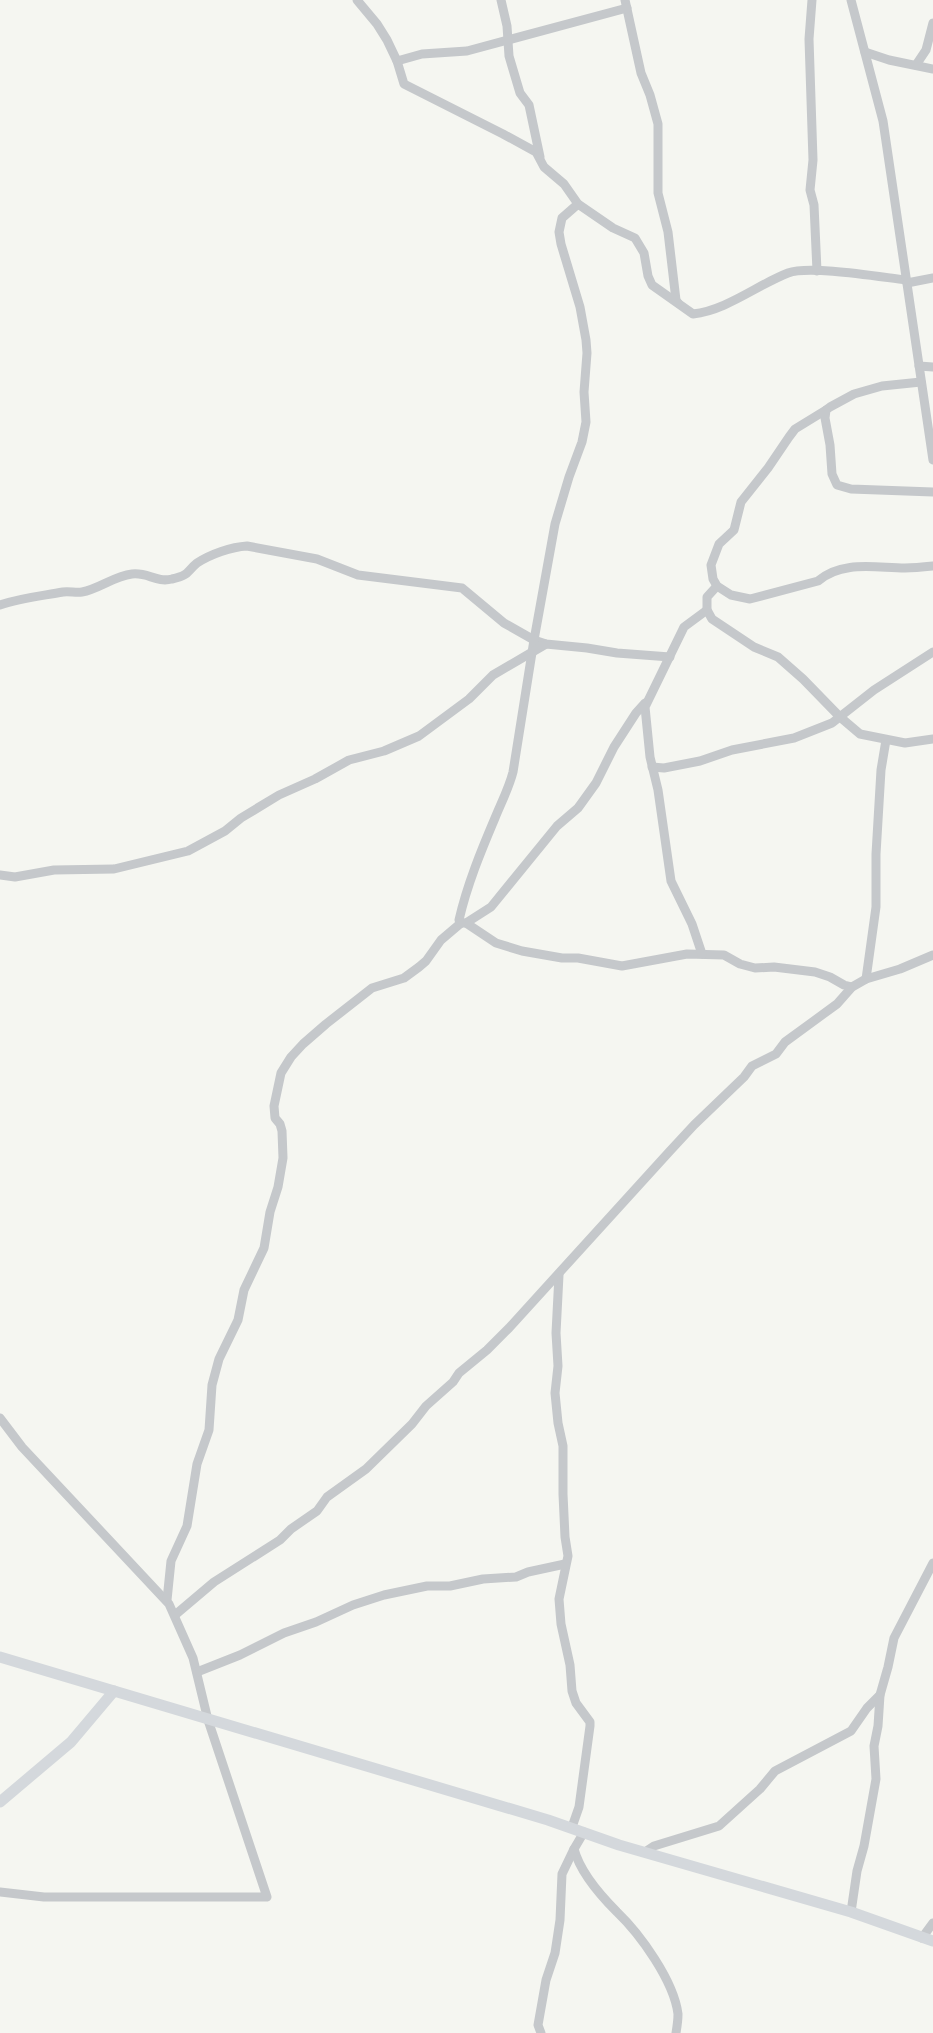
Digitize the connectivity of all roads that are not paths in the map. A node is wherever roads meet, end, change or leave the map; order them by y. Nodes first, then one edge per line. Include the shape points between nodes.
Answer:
1 (357, 0) edge
2 (500, 0) edge
3 (812, 0) edge
4 (851, 0) edge
5 (626, 4) edge
6 (933, 23) edge
7 (508, 39) junction
8 (864, 52) junction
9 (397, 61) junction
10 (916, 65) junction
11 (933, 69) edge
12 (540, 159) junction
13 (578, 204) junction
14 (817, 271) junction
15 (933, 278) edge
16 (906, 281) junction
17 (678, 303) junction
18 (918, 366) junction
19 (933, 367) edge
20 (921, 382) junction
21 (826, 410) junction
22 (933, 460) edge
23 (933, 492) edge
24 (933, 566) edge
25 (717, 586) junction
26 (0, 605) edge
27 (707, 610) junction
28 (534, 640) junction
29 (546, 644) junction
30 (532, 650) junction
31 (933, 652) edge
32 (670, 657) junction
33 (645, 703) junction
34 (840, 717) junction
35 (933, 739) edge
36 (886, 740) junction
37 (652, 767) junction
38 (664, 768) junction
39 (656, 776) junction
40 (0, 875) edge
41 (464, 923) junction
42 (702, 954) junction
43 (933, 955) edge
44 (866, 979) junction
45 (852, 987) junction
46 (559, 1275) junction
47 (0, 1418) edge
48 (933, 1563) edge
49 (565, 1564) junction
50 (167, 1600) junction
51 (175, 1615) junction
52 (0, 1658) edge
53 (197, 1672) junction
54 (114, 1691) junction
55 (880, 1695) junction
56 (208, 1720) junction
57 (0, 1802) edge
58 (572, 1827) junction
59 (584, 1832) junction
60 (574, 1849) junction
61 (645, 1852) junction
62 (0, 1892) edge
63 (851, 1912) junction
64 (933, 1924) edge
65 (928, 1939) edge
66 (541, 2033) edge
67 (676, 2033) edge

1 - 9 street via 377,24
2 - 7 street
3 - 14 street via 808,39 813,160 810,190 814,205
4 - 8 street
5 - 7 street
5 - 17 street via 641,73 658,124 658,193 668,232
6 - 10 street via 926,50
7 - 9 street via 467,51 422,54
7 - 12 street via 509,56 520,93 529,105
8 - 10 street
8 - 16 street via 883,122
9 - 12 street via 402,80 408,86 536,152
10 - 11 street
12 - 13 street
13 - 17 street via 612,228 635,238 644,253 652,285
13 - 28 street via 562,218 559,232 586,340 586,422 556,524
14 - 16 street
14 - 17 street via 789,273 701,313 693,314
15 - 16 street
16 - 18 street
18 - 19 street
18 - 20 street
20 - 21 street via 882,386 854,394
20 - 22 street
21 - 23 street via 832,474 837,485 863,490
21 - 25 street via 795,429 741,502 734,530 719,544 711,565
24 - 25 street via 858,566 836,570 818,581 750,599 731,595
25 - 27 street via 706,597
26 - 28 street via 19,598 81,592 130,574 142,574 162,581 171,579 187,574 198,563 216,554 247,546 317,559 358,575 462,588 504,623
27 - 32 street via 684,627
27 - 34 street via 721,626 778,658
28 - 29 street
28 - 30 street
29 - 30 street
29 - 32 street
30 - 40 street via 493,675 469,699 418,736 384,752 349,760 279,795 241,818 225,832 188,851 114,869 54,870 15,877
30 - 41 street via 509,785 462,904 458,920
31 - 34 street via 874,690
32 - 33 street
33 - 37 street
33 - 41 street via 614,746 596,783 578,808 557,826 491,907
34 - 36 street via 860,734
34 - 38 street via 832,724 794,738
35 - 36 street via 905,743
36 - 44 street via 881,770 876,907
37 - 38 street
37 - 39 street
38 - 39 street
39 - 42 street via 671,881 692,924
41 - 42 street via 508,947 613,965
41 - 50 street via 441,940 420,967 404,978 372,988 326,1024 291,1057 281,1073 274,1106 275,1118 282,1131 283,1158 278,1187 264,1248 244,1290 238,1320 219,1359 212,1385 209,1430 196,1464 187,1526 171,1561
42 - 45 street via 724,955 756,968 815,972
43 - 44 street
44 - 45 street
45 - 46 street via 837,1004 785,1042 776,1054 752,1066 744,1078 669,1152
46 - 49 street via 555,1393 564,1452 568,1556
46 - 51 street via 366,1469 327,1497 317,1511 280,1540 214,1582
47 - 50 street via 22,1447
48 - 55 street via 894,1638
49 - 53 street via 516,1577 427,1586 384,1595 284,1632 240,1655
49 - 58 street via 559,1599 572,1691 590,1726 579,1807
50 - 51 street
51 - 53 street
52 - 54 street
53 - 56 street
54 - 56 street
54 - 57 street via 71,1742
55 - 61 street via 851,1731 775,1770 760,1789 719,1826 654,1846
55 - 63 street via 874,1746 876,1779
56 - 58 street
56 - 62 street via 267,1897 44,1897
58 - 59 street
59 - 60 street
59 - 61 street
60 - 66 street via 562,1874 560,1920 538,2025
60 - 67 street via 597,1890 638,1935 663,1975 678,2015
61 - 63 street
63 - 65 street
64 - 65 street

